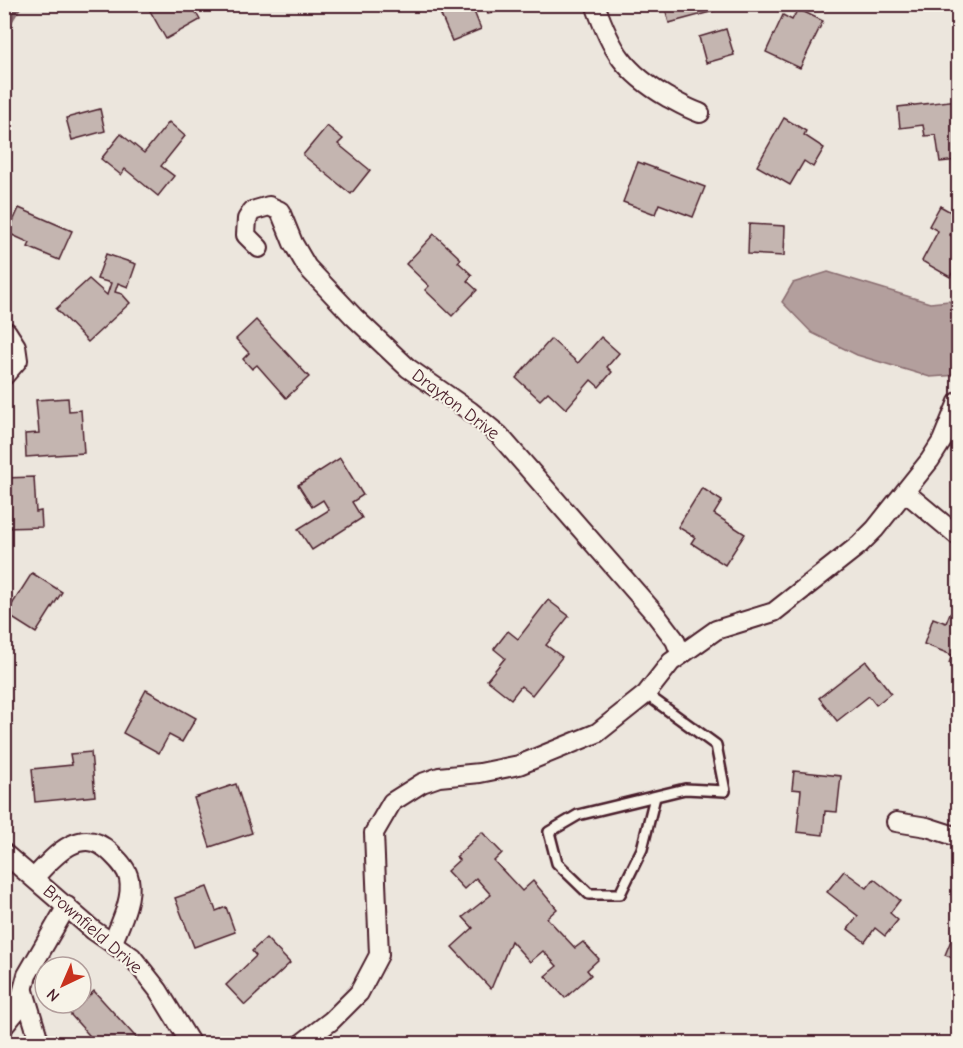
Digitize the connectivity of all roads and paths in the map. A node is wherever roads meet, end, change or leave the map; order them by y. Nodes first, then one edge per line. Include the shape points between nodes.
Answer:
1 (595, 4) edge
2 (700, 113) dead end
3 (260, 248) dead end
4 (4, 332) edge
5 (4, 376) edge
6 (958, 402) edge
7 (905, 492) junction
8 (958, 536) edge
9 (681, 655) junction
10 (646, 694) junction
11 (655, 796) junction
12 (896, 822) dead end
13 (958, 837) edge
14 (4, 853) edge
15 (34, 878) junction
16 (67, 906) junction
17 (113, 942) junction
18 (24, 992) junction
19 (4, 1026) edge
20 (40, 1044) edge
21 (191, 1044) edge
22 (301, 1044) edge

1 - 2 street via 605,33 623,64 649,86
3 - 9 street, Drayton Drive via 246,235 247,219 252,211 268,206 280,211 307,267 354,317 408,368 499,435 656,615
4 - 5 street via 16,346 18,360
6 - 7 street via 942,441
7 - 8 street
7 - 9 street via 859,545 774,612 717,630
9 - 10 street
10 - 11 lane via 716,745 725,791 685,789
10 - 22 street via 597,733 519,765 439,777 392,802 374,833 379,956 359,993
11 - 11 lane via 578,815 549,832 557,863 590,894 620,894 642,849
12 - 13 street
14 - 15 street, Brownfield Drive
15 - 16 street, Brownfield Drive
15 - 17 street via 69,845 87,840 104,846 122,863 129,879 123,918
16 - 17 street, Brownfield Drive
16 - 18 street via 27,975
17 - 21 street, Brownfield Drive via 142,968
18 - 19 street via 18,1009
18 - 20 street

